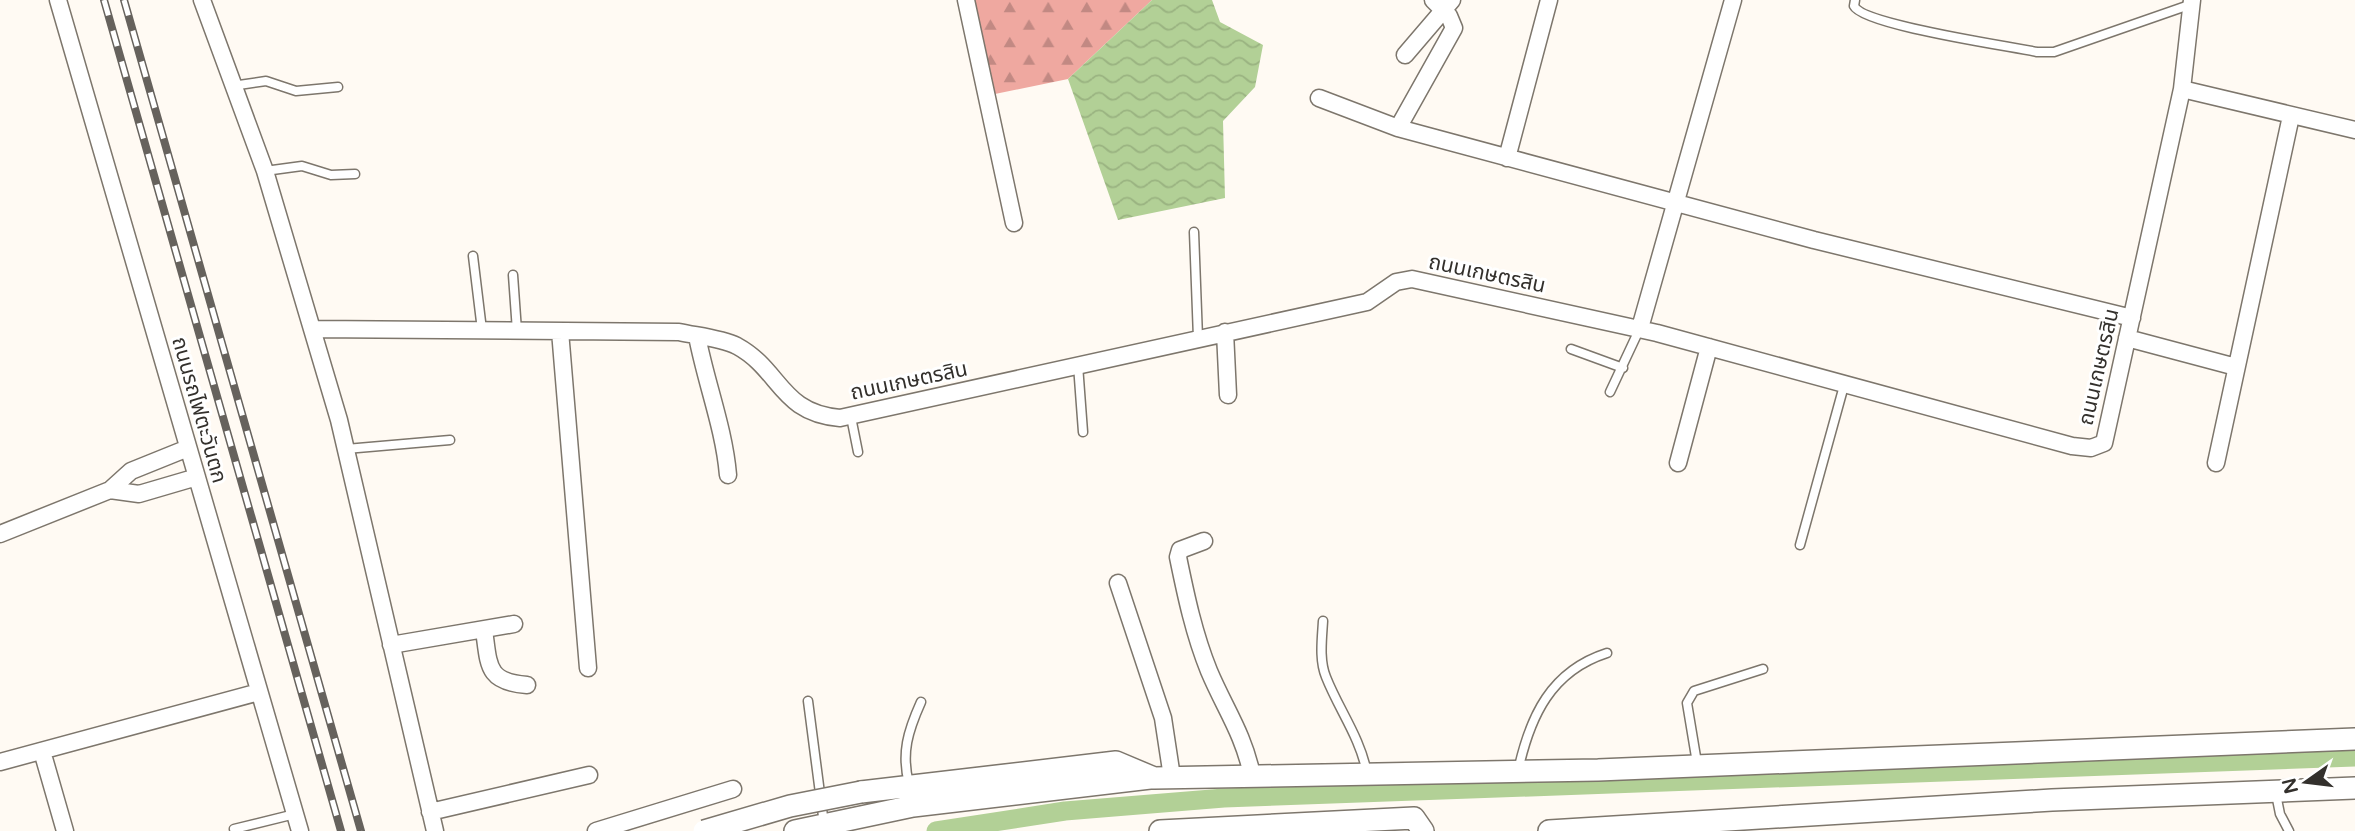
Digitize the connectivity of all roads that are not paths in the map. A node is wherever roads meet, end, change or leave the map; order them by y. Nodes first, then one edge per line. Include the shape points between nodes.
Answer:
1 (58, 0) edge
2 (204, 0) edge
3 (966, 0) edge
4 (1549, 0) edge
5 (1733, 0) edge
6 (1855, 0) edge
7 (2192, 2) edge
8 (1443, 4) edge
9 (1405, 55) dead end
10 (233, 86) junction
11 (338, 87) dead end
12 (2182, 89) junction
13 (1320, 98) dead end
14 (2291, 116) junction
15 (1398, 128) junction
16 (2355, 130) edge
17 (1507, 158) junction
18 (265, 171) junction
19 (355, 174) dead end
20 (1674, 203) junction
21 (1014, 223) dead end
22 (1194, 232) dead end
23 (473, 256) dead end
24 (513, 275) dead end
25 (2132, 318) junction
26 (1640, 328) junction
27 (313, 329) junction
28 (482, 330) junction
29 (517, 331) junction
30 (560, 331) junction
31 (1225, 332) junction
32 (696, 336) junction
33 (1198, 338) junction
34 (2127, 338) junction
35 (1709, 346) junction
36 (1571, 349) dead end
37 (1078, 365) junction
38 (2236, 367) junction
39 (1623, 368) junction
40 (1844, 382) junction
41 (1610, 392) dead end
42 (1228, 395) dead end
43 (851, 416) junction
44 (1083, 432) dead end
45 (450, 440) dead end
46 (188, 448) junction
47 (346, 449) junction
48 (858, 452) dead end
49 (1678, 463) dead end
50 (2216, 463) dead end
51 (728, 475) dead end
52 (197, 477) junction
53 (110, 490) junction
54 (0, 534) edge
55 (1204, 541) dead end
56 (1800, 545) dead end
57 (1118, 583) dead end
58 (1323, 621) dead end
59 (514, 624) dead end
60 (484, 630) junction
61 (391, 645) junction
62 (1607, 653) dead end
63 (588, 668) dead end
64 (1763, 669) dead end
65 (527, 685) dead end
66 (259, 692) junction
67 (808, 701) dead end
68 (921, 702) dead end
69 (2355, 739) edge
70 (41, 751) junction
71 (0, 762) edge
72 (1698, 766) junction
73 (1518, 771) junction
74 (1367, 773) junction
75 (589, 775) dead end
76 (1252, 775) junction
77 (1163, 777) junction
78 (909, 784) junction
79 (2355, 788) edge
80 (733, 789) dead end
81 (2275, 791) junction
82 (820, 800) junction
83 (430, 812) junction
84 (295, 814) junction
85 (824, 824) junction
86 (1793, 824) edge
87 (234, 829) dead end
88 (65, 831) edge
89 (300, 831) edge
90 (435, 831) edge
91 (596, 831) edge
92 (704, 831) edge
93 (795, 831) edge
94 (1160, 831) edge
95 (1423, 831) edge
96 (1549, 831) edge
97 (2289, 831) edge

1 - 46 street, ถนนรถไฟตะวันตก
2 - 10 street
3 - 21 street
4 - 17 street
5 - 20 street
6 - 7 lane via 1860,14 1902,26 2054,52
7 - 12 street, ถนนเกษตรสิน
8 - 9 street
8 - 15 street via 1454,26 1450,38
10 - 11 lane via 266,81 296,91
10 - 18 street
12 - 14 street
12 - 25 street, ถนนเกษตรสิน
13 - 15 street
14 - 16 street
14 - 38 street
15 - 17 street
17 - 20 street
18 - 19 lane via 302,166 331,175
18 - 27 street
20 - 25 street
20 - 26 street
22 - 33 lane
23 - 28 lane
24 - 29 lane
25 - 34 street, ถนนเกษตรสิน
26 - 31 street, ถนนเกษตรสิน via 1412,279 1396,282 1367,302
26 - 35 street, ถนนเกษตรสิน
26 - 39 lane
27 - 28 street, ถนนเกษตรสิน
27 - 47 street
28 - 29 street, ถนนเกษตรสิน
29 - 30 street, ถนนเกษตรสิน
30 - 32 street, ถนนเกษตรสิน
30 - 63 street
31 - 33 street, ถนนเกษตรสิน
31 - 42 street
32 - 43 street, ถนนเกษตรสิน via 735,345 758,361 792,401 827,417
32 - 51 street via 722,432
33 - 37 street, ถนนเกษตรสิน
34 - 38 street
34 - 40 street, ถนนเกษตรสิน via 2104,443 2091,448
35 - 40 street, ถนนเกษตรสิน
35 - 49 street
36 - 39 lane
37 - 43 street, ถนนเกษตรสิน
37 - 44 lane
38 - 50 street
39 - 41 lane
40 - 56 lane
43 - 48 lane
45 - 47 lane
46 - 52 street, ถนนรถไฟตะวันตก
46 - 53 street via 131,471
47 - 61 street
52 - 53 street via 139,494
52 - 66 street, ถนนรถไฟตะวันตก
53 - 54 street
55 - 76 street via 1187,545 1178,557 1209,672 1245,742
57 - 77 street via 1163,718
58 - 74 lane via 1325,676 1358,739
59 - 60 street
60 - 61 street
60 - 65 street via 488,662 497,678
61 - 83 street
62 - 73 lane via 1583,661 1553,687 1533,725
64 - 72 lane via 1695,691 1688,703
66 - 70 street
66 - 84 street, ถนนรถไฟตะวันตก
67 - 82 lane
68 - 78 lane via 904,748
69 - 72 street
70 - 71 street
70 - 88 street
72 - 73 street
73 - 74 street
74 - 76 street
75 - 83 street
76 - 77 street
77 - 78 street via 1116,762
77 - 85 street via 913,806
78 - 82 street, bridge
79 - 81 street
80 - 91 street
81 - 86 street via 2052,800
81 - 97 lane
82 - 85 lane
82 - 92 street, bridge
83 - 90 street
84 - 87 lane
84 - 89 street, ถนนรถไฟตะวันตก
85 - 93 street
86 - 96 street
94 - 95 street via 1414,818

